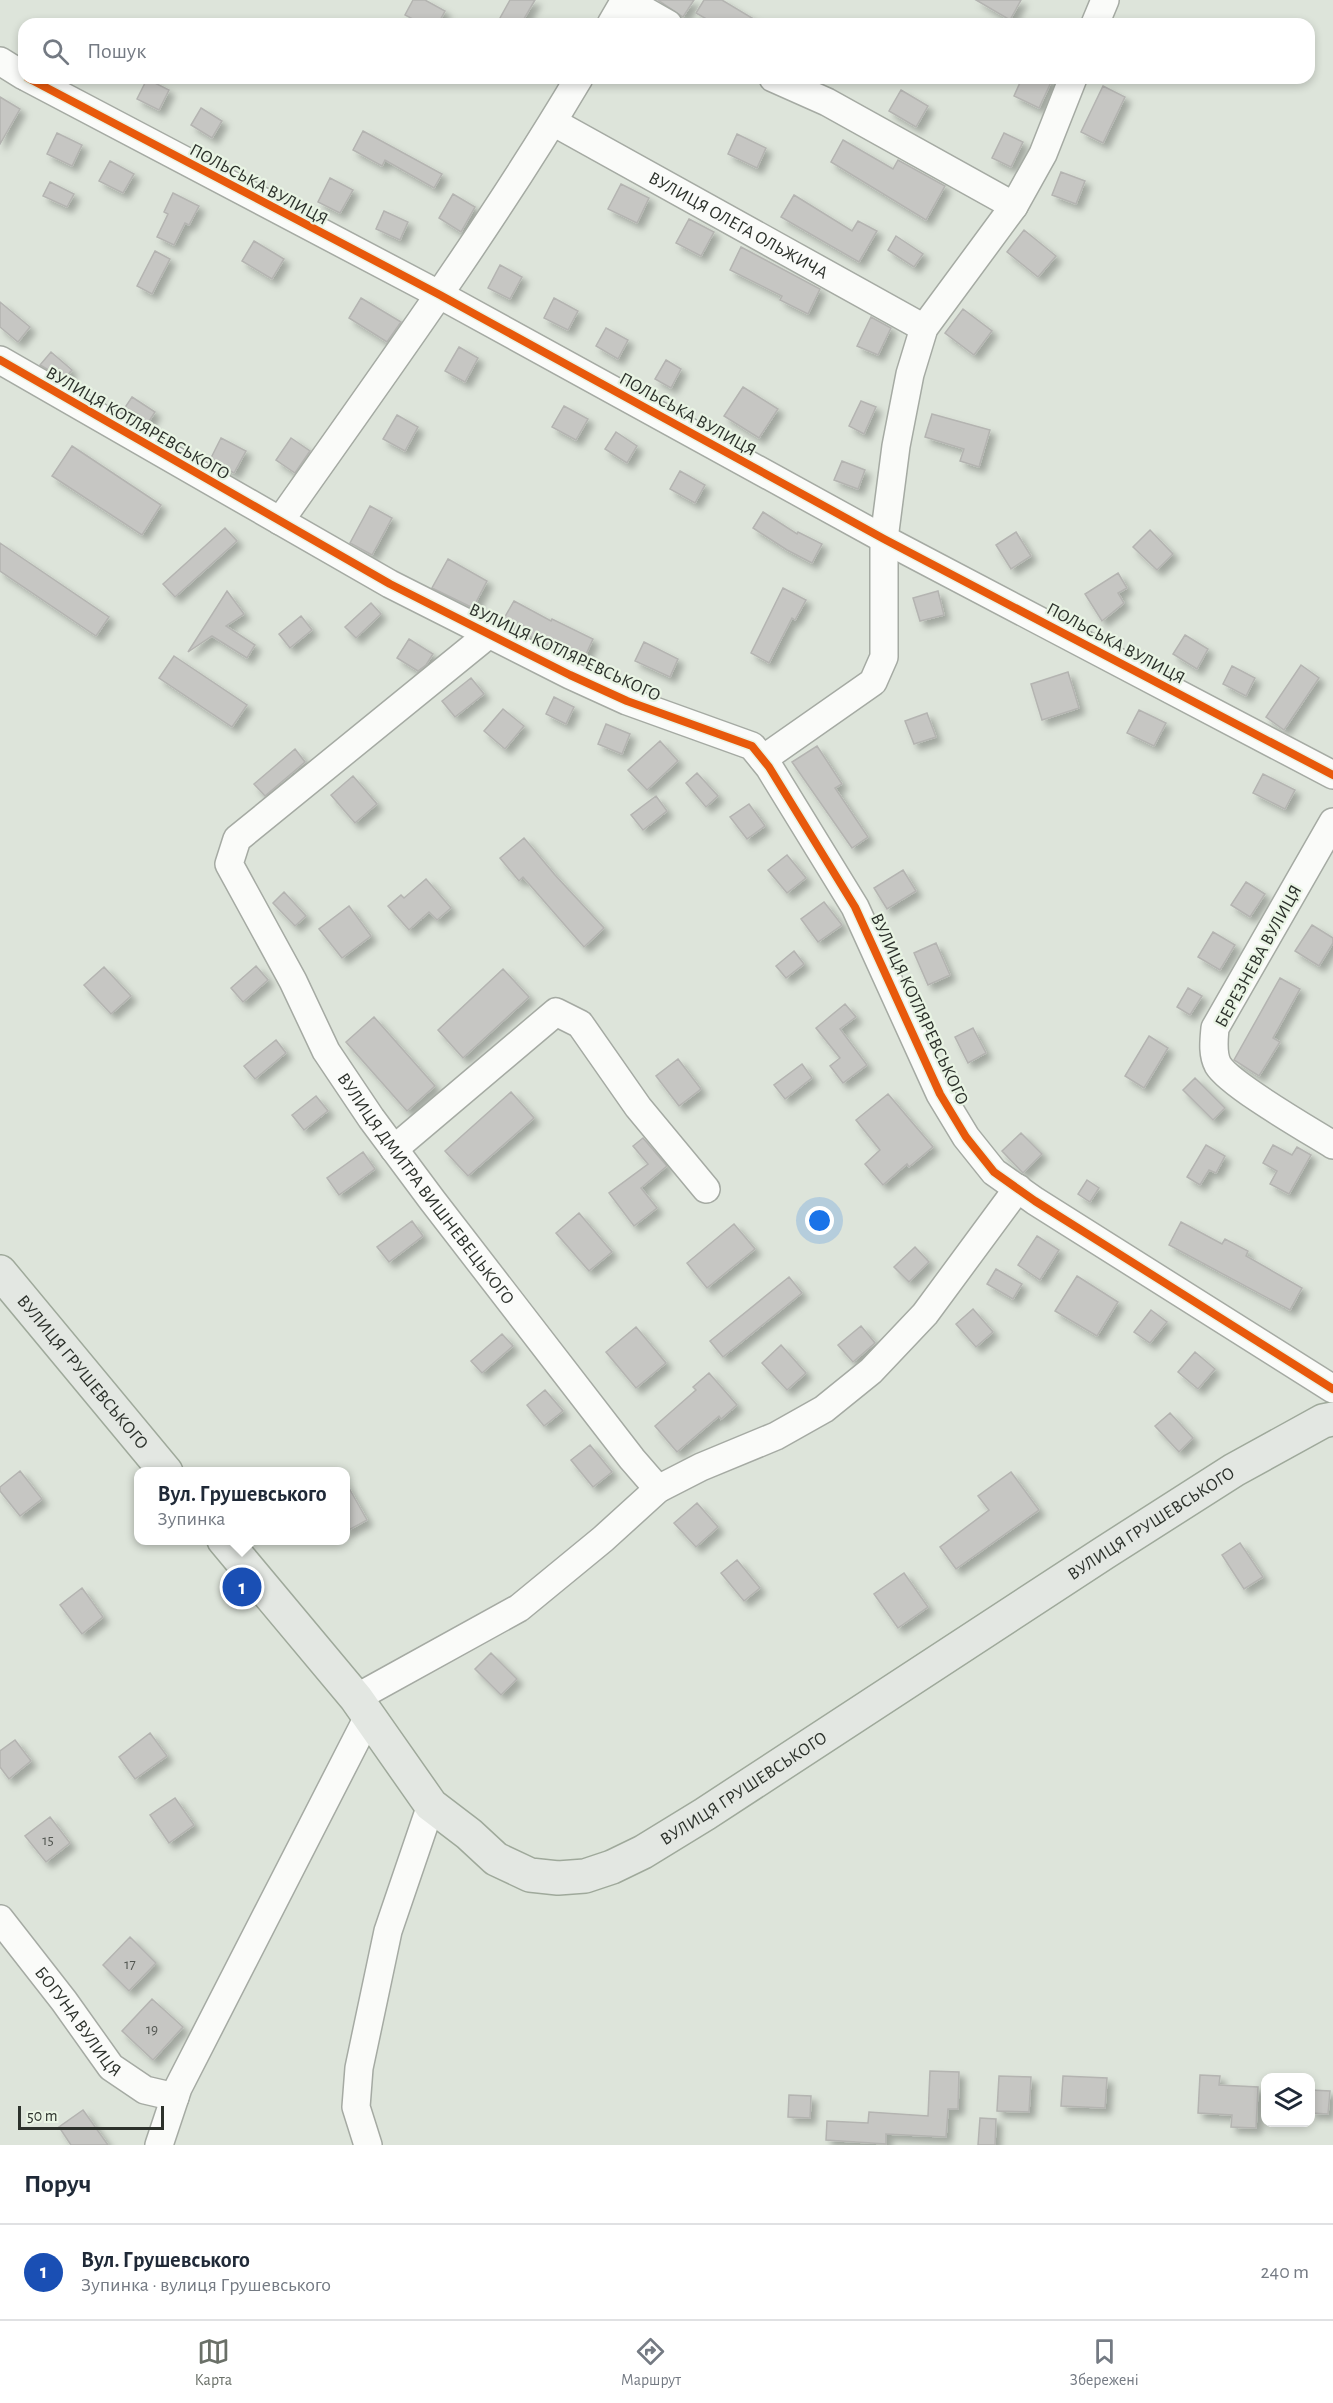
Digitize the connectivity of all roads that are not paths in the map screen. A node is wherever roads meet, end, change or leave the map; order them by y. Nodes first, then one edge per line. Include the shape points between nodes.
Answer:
1 (626, 0) edge
2 (1105, 0) edge
3 (615, 18) edge
4 (658, 18) edge
5 (1098, 18) edge
6 (0, 61) edge
7 (18, 72) edge
8 (39, 84) edge
9 (575, 84) edge
10 (786, 84) edge
11 (1071, 84) edge
12 (553, 122) junction
13 (1014, 206) junction
14 (440, 295) junction
15 (924, 327) junction
16 (0, 360) edge
17 (280, 522) junction
18 (884, 539) junction
19 (489, 634) junction
20 (763, 759) junction
21 (1333, 775) edge
22 (1333, 822) edge
23 (229, 864) joint
24 (1333, 1145) edge
25 (394, 1149) junction
26 (1018, 1188) junction
27 (706, 1189) dead end
28 (0, 1272) edge
29 (1333, 1389) edge
30 (1333, 1419) edge
31 (162, 1467) edge
32 (658, 1489) junction
33 (228, 1545) edge
34 (363, 1706) junction
35 (431, 1805) junction
36 (0, 1919) edge
37 (175, 2097) junction
38 (159, 2145) edge
39 (368, 2145) edge

1 - 3 street
1 - 4 street
2 - 5 street
6 - 7 street
8 - 14 street, ПОЛЬСЬКА ВУЛИЦЯ
9 - 12 street
10 - 13 street
11 - 13 street via 1043,154
12 - 14 street
12 - 15 street, ВУЛИЦЯ ОЛЕГА ОЛЬЖИЧА
13 - 15 street
14 - 17 street
14 - 18 street, ПОЛЬСЬКА ВУЛИЦЯ
15 - 18 street via 902,415
16 - 17 street, ВУЛИЦЯ КОТЛЯРЕВСЬКОГО
17 - 19 street, ВУЛИЦЯ КОТЛЯРЕВСЬКОГО
18 - 20 street via 884,657 873,682
18 - 21 street, ПОЛЬСЬКА ВУЛИЦЯ
19 - 20 street, ВУЛИЦЯ КОТЛЯРЕВСЬКОГО via 627,701 752,746
19 - 23 street, ВУЛИЦЯ КОТЛЯРЕВСЬКОГО via 237,839
20 - 26 street, ВУЛИЦЯ КОТЛЯРЕВСЬКОГО via 855,907 953,1116 994,1172
22 - 24 street, БЕРЕЗНЕВА ВУЛИЦЯ via 1215,1028 1214,1051 1218,1065 1232,1080
23 - 25 street, ВУЛИЦЯ ДМИТРА ВИШНЕВЕЦЬКОГО via 326,1051
25 - 27 street via 556,1012 580,1024 638,1107
25 - 32 street, ВУЛИЦЯ ДМИТРА ВИШНЕВЕЦЬКОГО
26 - 29 street, ВУЛИЦЯ КОТЛЯРЕВСЬКОГО
26 - 32 street via 925,1314 871,1371 824,1409 776,1436
28 - 31 main road, ВУЛИЦЯ ГРУШЕВСЬКОГО
30 - 35 main road, ВУЛИЦЯ ГРУШЕВСЬКОГО via 1234,1470 705,1814 612,1867 585,1876 530,1875 496,1859
32 - 34 street via 519,1608
33 - 34 main road, ВУЛИЦЯ ГРУШЕВСЬКОГО
34 - 35 main road, ВУЛИЦЯ ГРУШЕВСЬКОГО
34 - 37 street
35 - 39 street via 388,1931 359,2068 356,2107
36 - 37 street, БОГУНА ВУЛИЦЯ via 111,2067 145,2090
37 - 38 street

